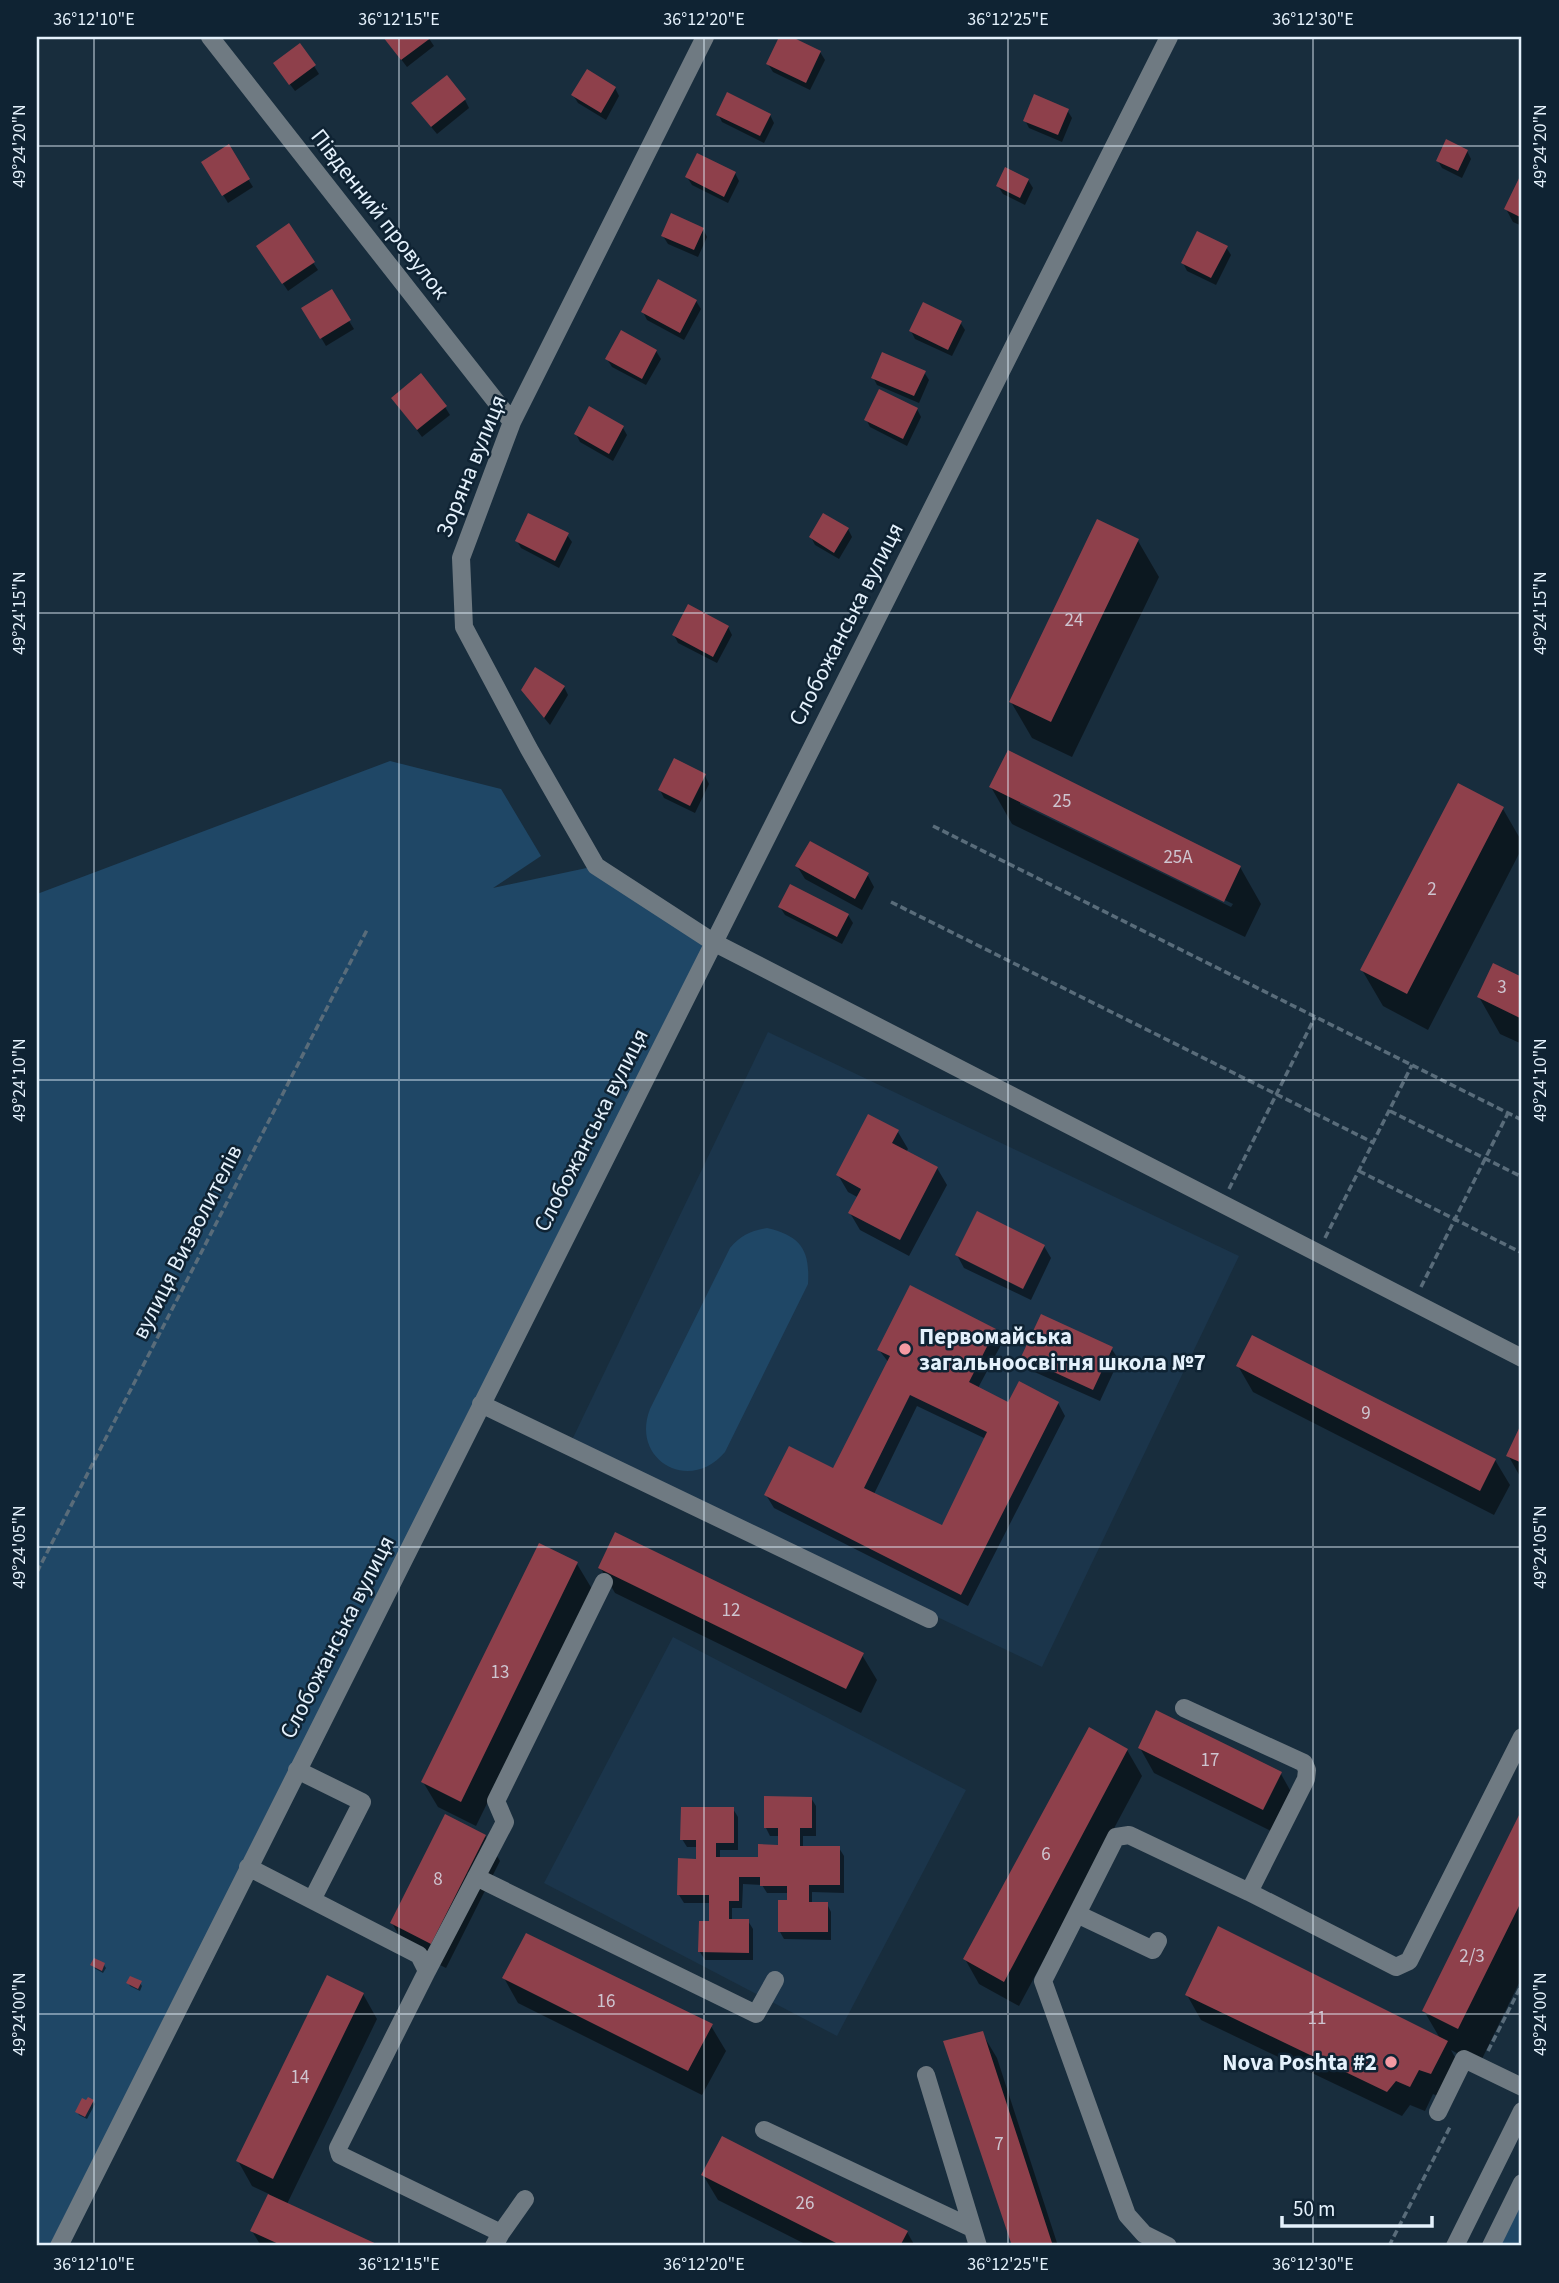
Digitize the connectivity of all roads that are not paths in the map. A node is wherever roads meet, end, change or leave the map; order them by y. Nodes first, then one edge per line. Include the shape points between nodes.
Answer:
1 (210, 37) edge
2 (705, 37) edge
3 (1169, 37) edge
4 (512, 422) junction
5 (713, 942) junction
6 (1522, 1358) edge
7 (481, 1404) junction
8 (604, 1582) dead end
9 (929, 1619) dead end
10 (1184, 1708) dead end
11 (1522, 1737) edge
12 (297, 1770) junction
13 (248, 1867) junction
14 (476, 1877) junction
15 (1249, 1892) junction
16 (312, 1900) junction
17 (1077, 1914) junction
18 (1158, 1941) dead end
19 (427, 1971) junction
20 (775, 1980) dead end
21 (926, 2075) dead end
22 (1522, 2087) edge
23 (1522, 2110) edge
24 (1438, 2112) dead end
25 (764, 2130) dead end
26 (1522, 2183) edge
27 (525, 2199) dead end
28 (972, 2228) junction
29 (497, 2239) edge
30 (58, 2246) edge
31 (978, 2246) edge
32 (1168, 2246) edge
33 (1455, 2246) edge
34 (1490, 2246) edge

1 - 4 street, Південний провулок
2 - 4 street, Зоряна вулиця
3 - 5 street, Слобожанська вулиця
4 - 5 street, Зоряна вулиця via 461,558 464,627 596,866
5 - 6 street, Зоряна вулиця
5 - 7 street, Слобожанська вулиця
7 - 9 street
7 - 12 street, Слобожанська вулиця
8 - 14 street via 495,1801 505,1822
10 - 15 street via 1304,1763 1307,1770
11 - 15 street via 1409,1961 1396,1967
12 - 13 street, Слобожанська вулиця
12 - 16 street via 362,1802
13 - 16 street
13 - 30 street, Слобожанська вулиця
14 - 19 street
14 - 20 street via 756,2014
15 - 17 street via 1129,1835 1116,1837
16 - 19 street via 419,1955
17 - 18 street via 1153,1950
17 - 32 street via 1043,1981 1127,2215 1144,2234
19 - 29 street via 338,2148 340,2155
21 - 28 street
22 - 24 street via 1464,2059
23 - 33 street
25 - 28 street
26 - 34 street
27 - 29 street
28 - 31 street

